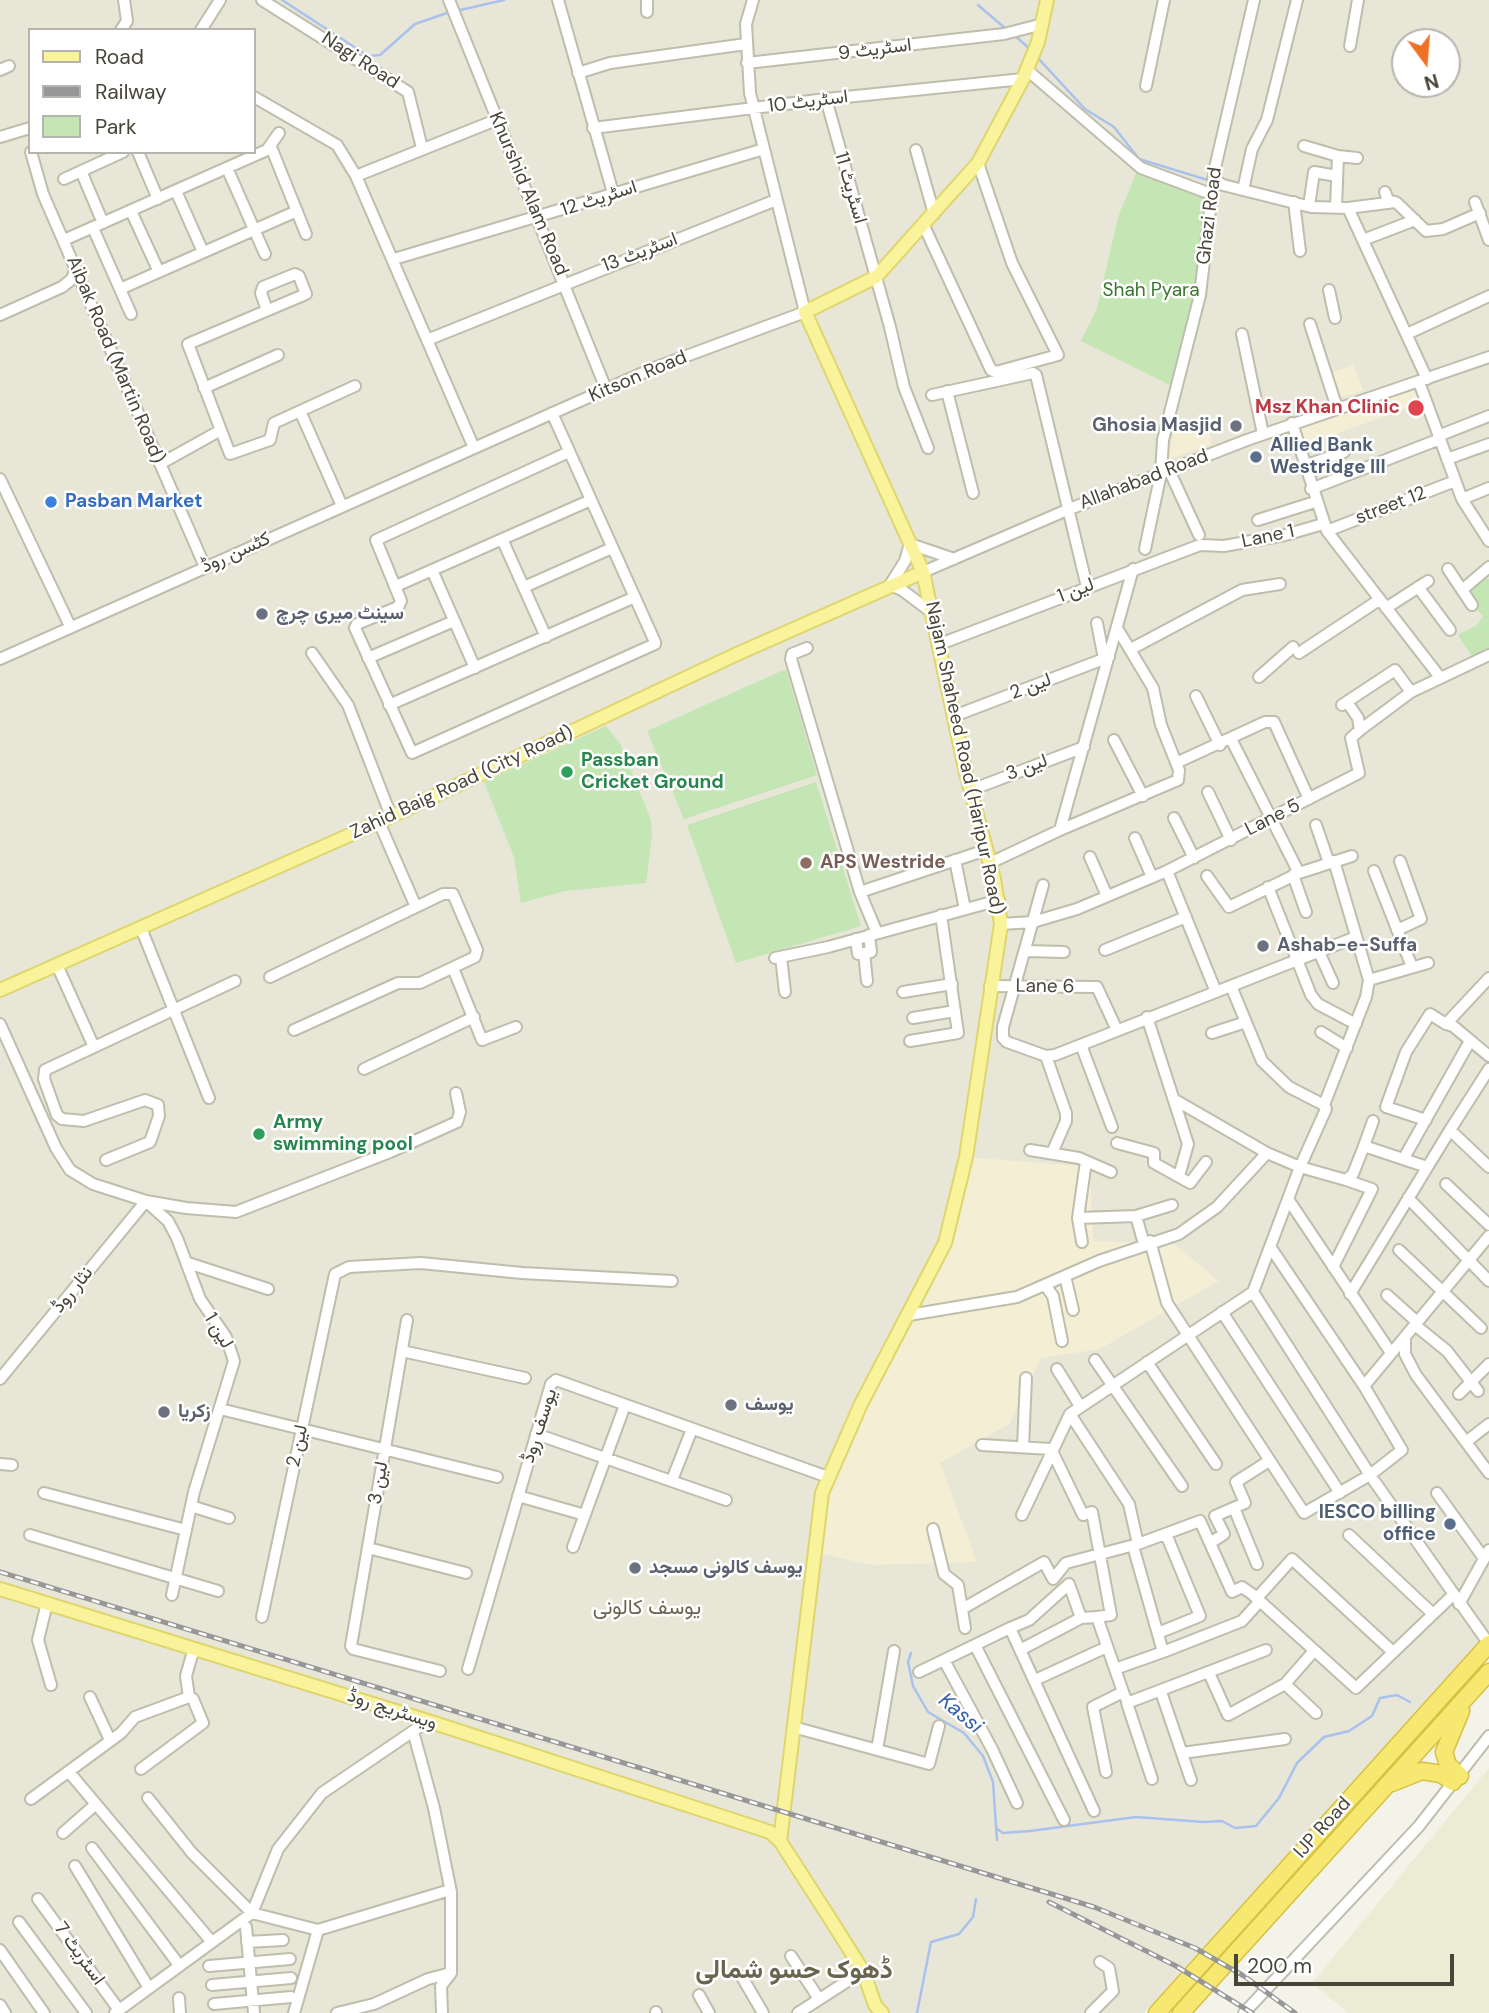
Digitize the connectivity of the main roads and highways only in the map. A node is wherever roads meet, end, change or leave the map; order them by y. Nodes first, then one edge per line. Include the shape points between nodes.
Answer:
1 (1047, 0) edge
2 (923, 572) junction
3 (0, 990) edge
4 (0, 1589) edge
5 (1489, 1644) edge
6 (1489, 1672) edge
7 (1472, 1692) junction
8 (1381, 1789) junction
9 (780, 1841) junction
10 (882, 2013) edge
11 (1157, 2013) edge
12 (1181, 2013) edge

1 - 2 main road, Najam Shaheed Road (Haripur Road) via 1026,71 978,163 876,277 805,312
2 - 3 main road, Zahid Baig Road (City Road)
2 - 9 main road, Najam Shaheed Road (Haripur Road) via 999,900 1000,924 979,1079 945,1243 861,1404 820,1506
4 - 9 main road, ویسٹریج روڈ via 428,1721 769,1832
5 - 11 highway, IJP Road
6 - 7 highway, IJP Road
7 - 8 highway, IJP Road
7 - 8 highway via 1444,1752 1456,1779 1422,1770
8 - 12 highway, IJP Road
9 - 10 main road via 863,1971

